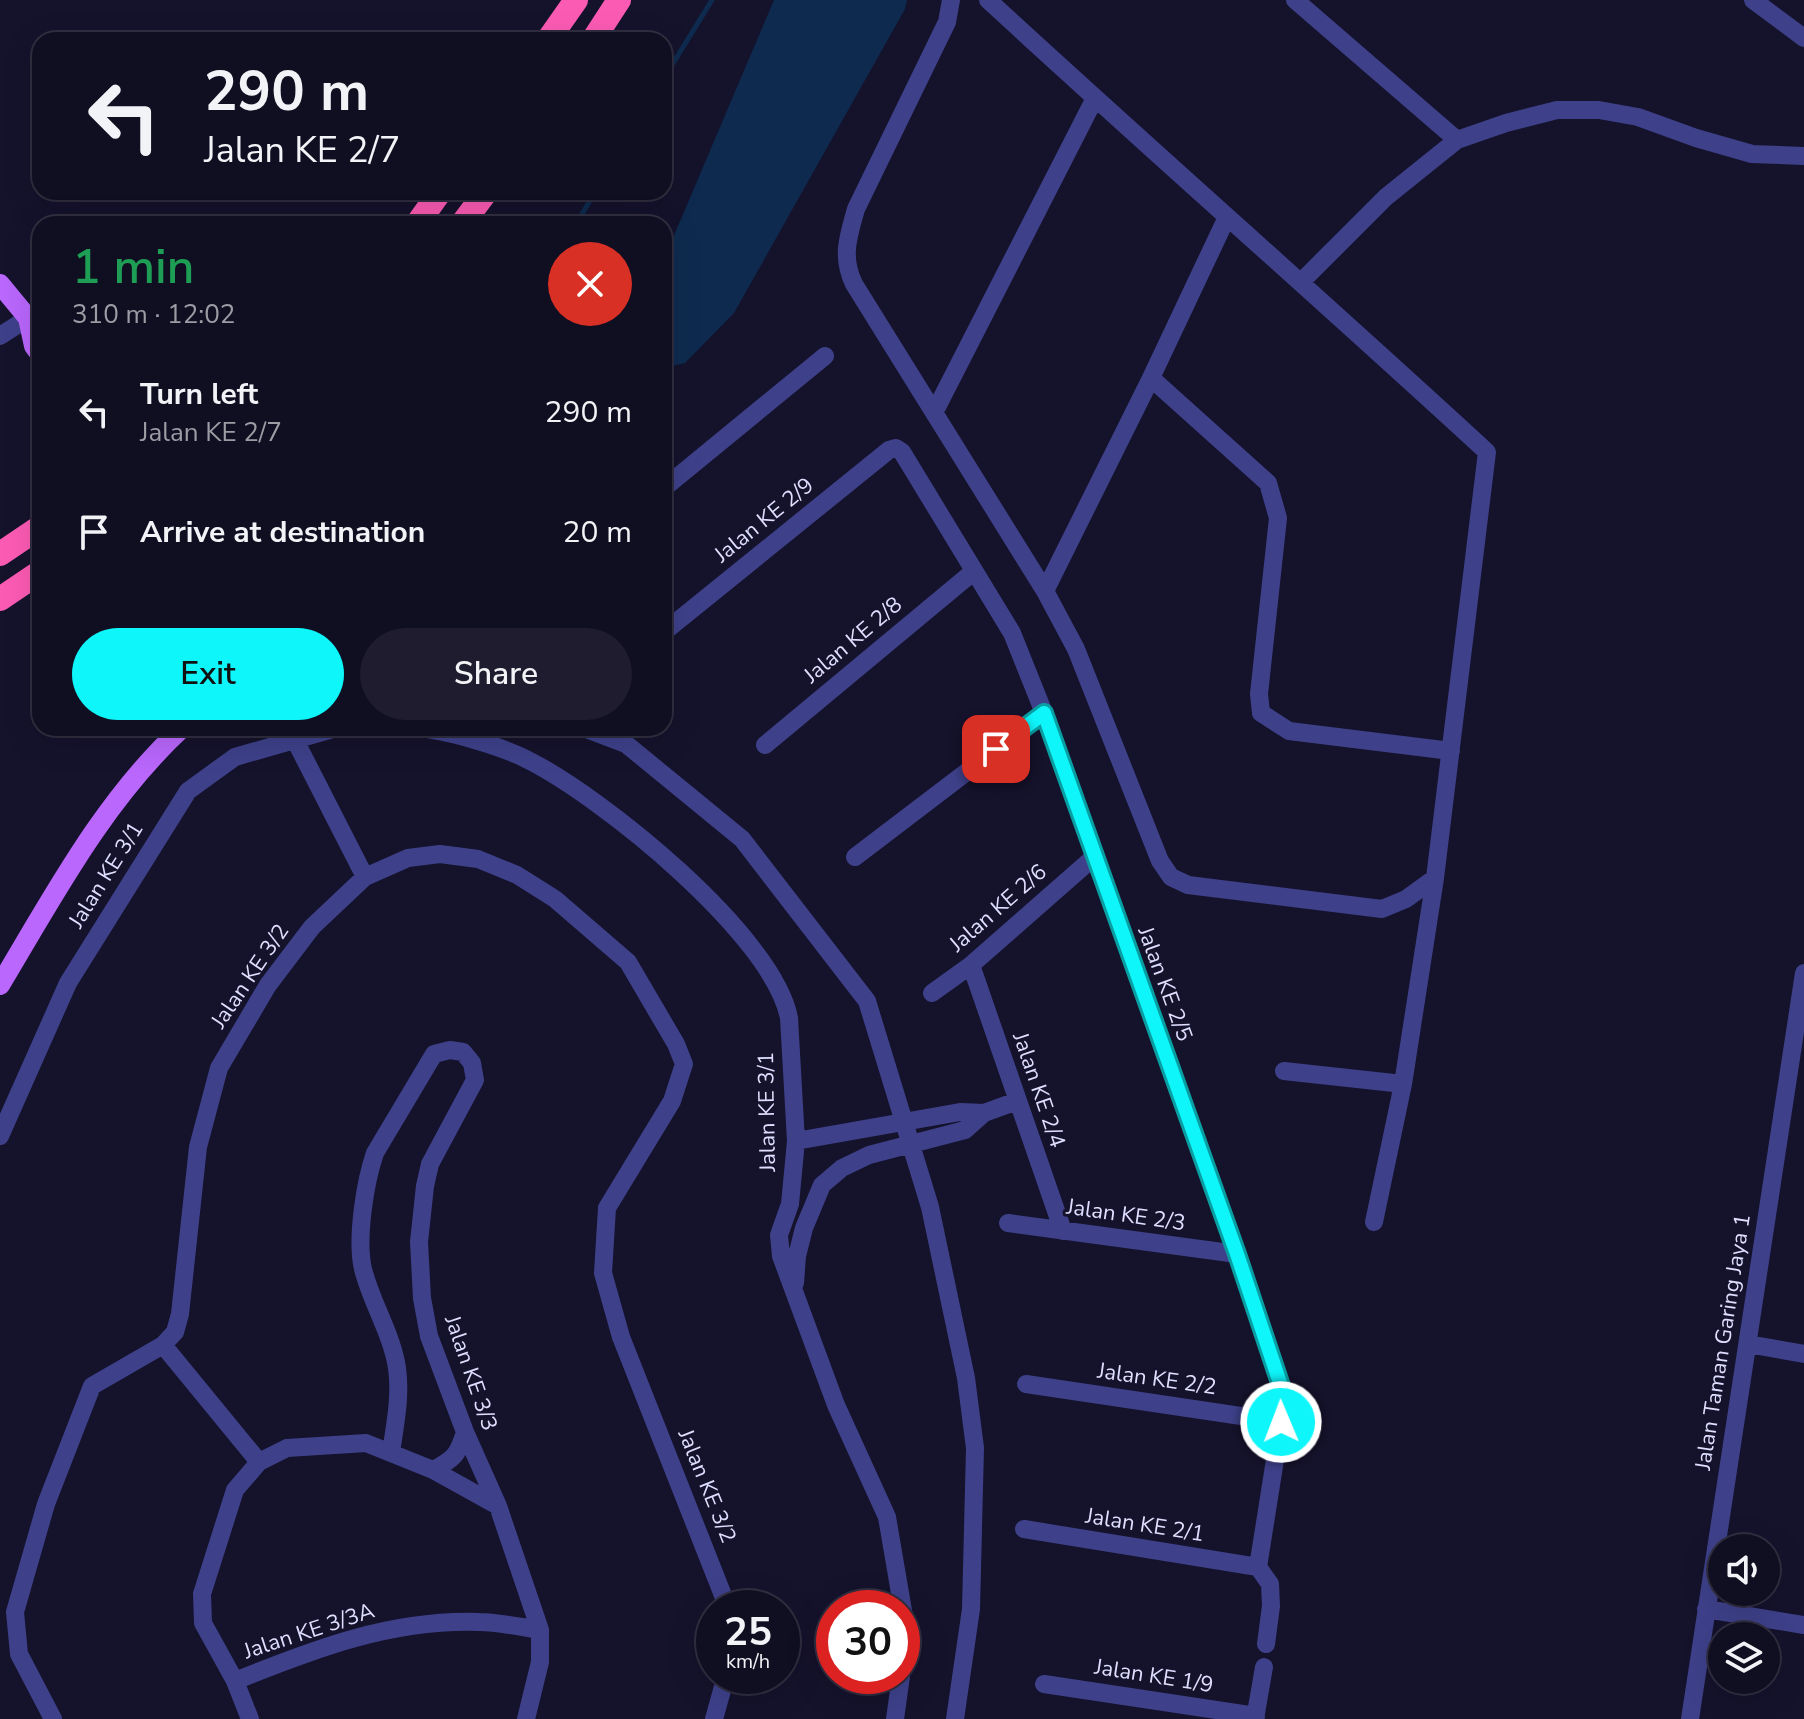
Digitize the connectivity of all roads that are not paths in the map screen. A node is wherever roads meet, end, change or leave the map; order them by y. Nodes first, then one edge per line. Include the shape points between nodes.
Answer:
1 (576, 0) edge
2 (619, 0) edge
3 (951, 0) edge
4 (988, 0) edge
5 (1295, 0) edge
6 (1753, 0) edge
7 (1776, 0) edge
8 (554, 32) edge
9 (598, 32) edge
10 (1804, 35) edge
11 (1095, 98) junction
12 (1457, 140) junction
13 (1804, 156) edge
14 (1227, 217) junction
15 (1302, 281) junction
16 (0, 284) edge
17 (32, 319) edge
18 (32, 322) edge
19 (0, 336) edge
20 (825, 356) dead end
21 (1151, 378) junction
22 (934, 413) junction
23 (896, 448) joint
24 (672, 481) edge
25 (32, 532) edge
26 (0, 554) edge
27 (973, 572) junction
28 (32, 577) edge
29 (1045, 591) junction
30 (0, 599) edge
31 (672, 626) edge
32 (1044, 713) junction
33 (174, 736) edge
34 (309, 736) edge
35 (457, 736) edge
36 (605, 736) edge
37 (295, 740) junction
38 (765, 745) dead end
39 (1451, 751) junction
40 (855, 857) dead end
41 (1094, 857) junction
42 (365, 877) junction
43 (1435, 878) junction
44 (971, 965) junction
45 (1804, 973) edge
46 (0, 985) edge
47 (932, 993) dead end
48 (1284, 1071) dead end
49 (1795, 1081) edge
50 (1403, 1084) junction
51 (1017, 1101) junction
52 (984, 1113) junction
53 (905, 1124) junction
54 (0, 1136) edge
55 (796, 1141) junction
56 (911, 1145) junction
57 (1374, 1222) dead end
58 (1008, 1223) dead end
59 (1063, 1231) junction
60 (1237, 1254) junction
61 (794, 1294) junction
62 (1748, 1344) junction
63 (163, 1345) junction
64 (1804, 1354) edge
65 (1026, 1384) dead end
66 (1281, 1422) junction
67 (465, 1432) junction
68 (391, 1453) junction
69 (259, 1462) junction
70 (433, 1470) junction
71 (498, 1506) junction
72 (1024, 1529) dead end
73 (1258, 1567) junction
74 (721, 1590) edge
75 (899, 1590) edge
76 (1706, 1609) junction
77 (1804, 1625) edge
78 (540, 1630) junction
79 (1266, 1644) dead end
80 (1264, 1667) dead end
81 (235, 1681) junction
82 (1044, 1684) dead end
83 (721, 1694) edge
84 (899, 1694) edge
85 (1256, 1718) edge
86 (53, 1719) edge
87 (250, 1719) edge
88 (526, 1719) edge
89 (714, 1719) edge
90 (895, 1719) edge
91 (955, 1719) edge
92 (1690, 1719) edge

1 - 8 highway
2 - 9 highway
3 - 22 street via 947,22 856,209 845,260 854,284
4 - 11 street
5 - 12 street
6 - 10 street
7 - 10 street
11 - 14 street
11 - 22 street
12 - 13 street via 1557,110 1599,110 1638,117 1752,154
12 - 15 street via 1386,197
14 - 15 street
14 - 21 street
15 - 39 street via 1487,452
16 - 17 main road
18 - 19 street
20 - 24 street
21 - 29 street
21 - 39 street via 1268,483 1275,502 1278,518 1261,713 1289,731
22 - 29 street
23 - 27 street, Jalan KE 2/5
23 - 31 street, Jalan KE 2/9
25 - 26 highway
27 - 32 street, Jalan KE 2/5 via 1012,633
27 - 38 street, Jalan KE 2/8
28 - 30 highway
29 - 43 street via 1076,649 1171,877 1188,885 1382,909
32 - 40 street
32 - 41 street, Jalan KE 2/5
33 - 46 main road via 132,779 90,836
34 - 37 street, Jalan KE 3/1
35 - 55 street, Jalan KE 3/1 via 527,759 609,812 710,899 750,945 785,998
36 - 53 street via 626,744 742,839 867,1001
37 - 42 street
37 - 54 street, Jalan KE 3/1 via 235,757 188,791 68,983
39 - 43 street
41 - 44 street, Jalan KE 2/6
41 - 60 street, Jalan KE 2/5
42 - 63 street, Jalan KE 3/2 via 312,927 268,985 219,1068 198,1147 180,1314 175,1332
42 - 74 street, Jalan KE 3/2 via 408,858 440,854 478,859 517,875 555,899 628,962 676,1044 684,1064 672,1101 607,1208 603,1273 621,1337
43 - 50 street
44 - 47 street, Jalan KE 2/6
44 - 51 street, Jalan KE 2/4
45 - 49 street, Jalan Taman Garing Jaya 1
48 - 50 street
49 - 62 street, Jalan Taman Garing Jaya 1
50 - 57 street
51 - 52 street
51 - 59 street, Jalan KE 2/4
52 - 53 street via 960,1112
52 - 56 street via 965,1130
53 - 55 street
53 - 56 street
55 - 61 street, Jalan KE 3/1 via 790,1204 779,1235
56 - 61 street via 869,1155 822,1185 804,1228
56 - 91 street via 930,1207 966,1378 975,1448 971,1609
58 - 59 street, Jalan KE 2/3
59 - 60 street, Jalan KE 2/3
60 - 66 street, Jalan KE 2/5 via 1282,1389
61 - 75 street, Jalan KE 3/1 via 887,1517
62 - 64 street
62 - 76 street, Jalan Taman Garing Jaya 1
63 - 69 street
63 - 86 street via 92,1386 46,1504 15,1612 19,1654
65 - 66 street, Jalan KE 2/2
66 - 73 street, Jalan KE 2/5
67 - 68 street, Jalan KE 3/3 via 429,1336 419,1261 430,1164 475,1080 463,1052 450,1050 434,1054 370,1168 360,1248 397,1363
67 - 70 street via 459,1452
67 - 71 street, Jalan KE 3/3
68 - 69 street via 366,1443 287,1448
68 - 70 street
69 - 81 street via 235,1490 202,1594 203,1623
70 - 71 street
71 - 78 street, Jalan KE 3/3
72 - 73 street, Jalan KE 2/1
73 - 79 street via 1270,1584
76 - 77 street
76 - 92 street, Jalan Taman Garing Jaya 1
78 - 81 street, Jalan KE 3/3A via 481,1622 423,1624 360,1635
78 - 88 street, Jalan KE 3/3 via 540,1662
80 - 85 street
81 - 87 street
82 - 85 street, Jalan KE 1/9
83 - 89 street
84 - 90 street, Jalan KE 3/1

